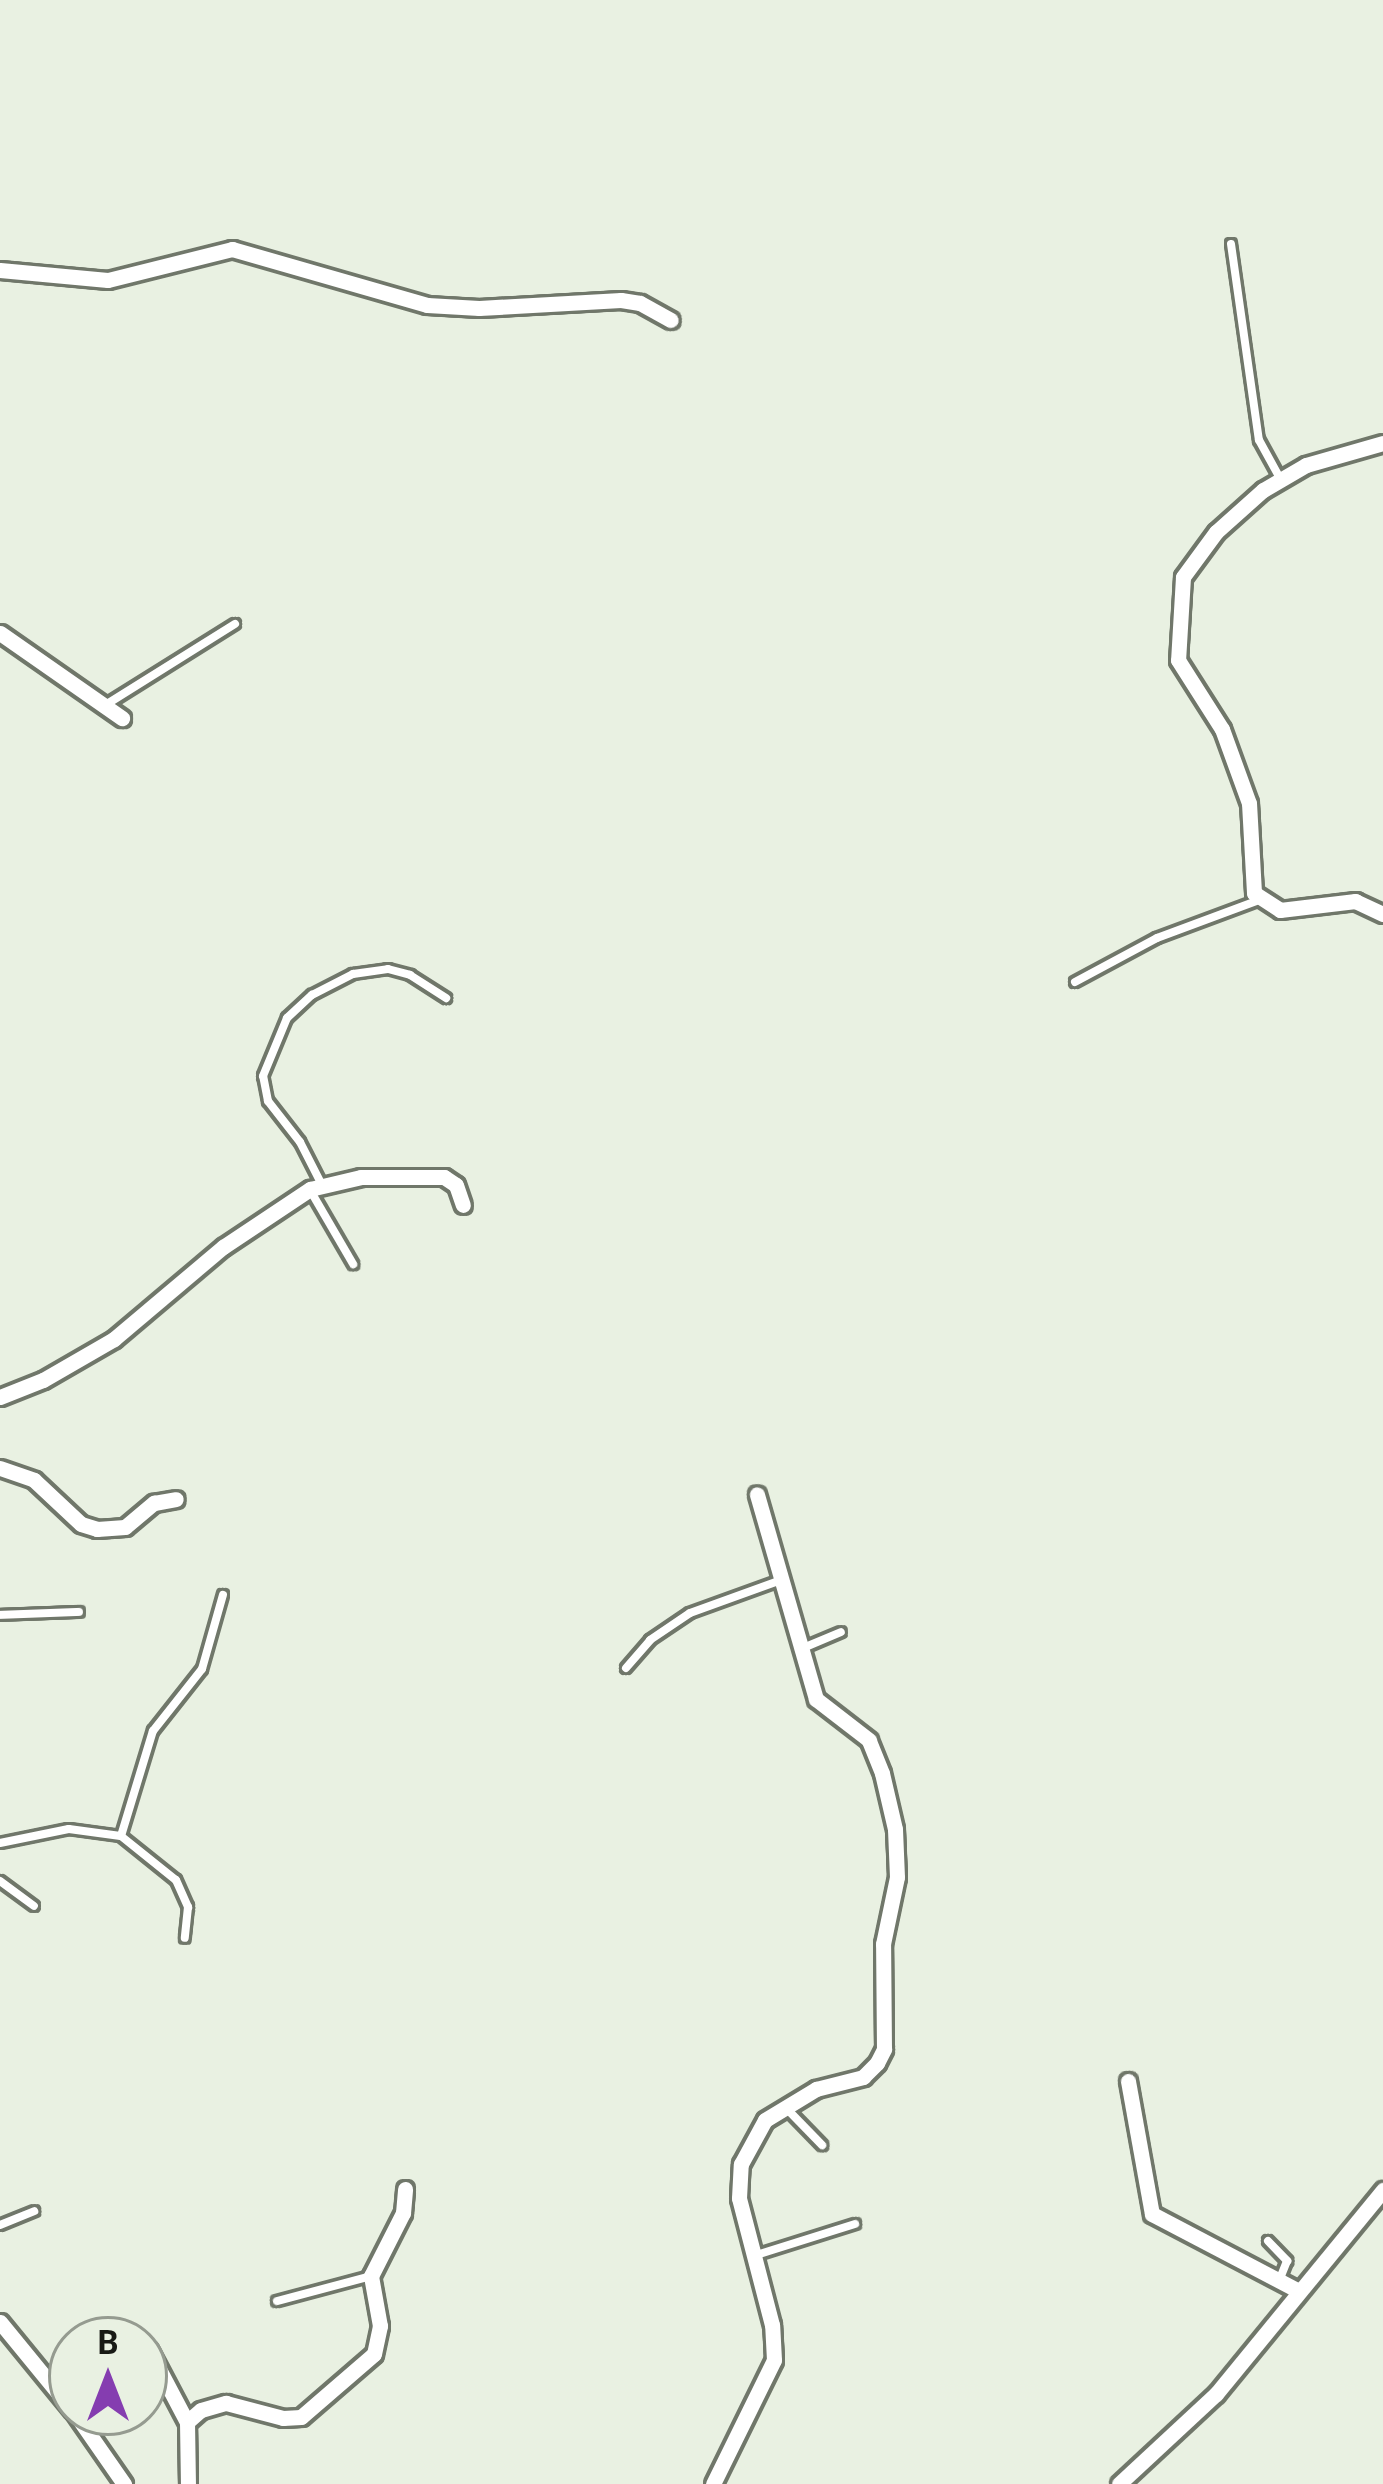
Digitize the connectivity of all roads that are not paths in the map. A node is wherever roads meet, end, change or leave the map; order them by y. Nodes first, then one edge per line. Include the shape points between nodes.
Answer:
1 (1232, 244) dead end
2 (0, 270) edge
3 (671, 320) dead end
4 (1383, 443) edge
5 (1281, 480) junction
6 (235, 624) dead end
7 (0, 633) edge
8 (106, 705) junction
9 (122, 718) dead end
10 (1260, 900) junction
11 (1383, 914) edge
12 (1075, 982) dead end
13 (446, 998) dead end
14 (316, 1187) junction
15 (464, 1205) dead end
16 (353, 1264) dead end
17 (0, 1397) edge
18 (0, 1468) edge
19 (757, 1494) dead end
20 (176, 1499) dead end
21 (781, 1580) junction
22 (224, 1595) dead end
23 (79, 1612) dead end
24 (0, 1615) edge
25 (841, 1632) dead end
26 (801, 1649) junction
27 (626, 1668) dead end
28 (121, 1836) junction
29 (0, 1843) edge
30 (0, 1881) edge
31 (34, 1906) dead end
32 (185, 1937) dead end
33 (1128, 2081) dead end
34 (785, 2107) junction
35 (822, 2145) dead end
36 (405, 2189) dead end
37 (1383, 2190) edge
38 (34, 2211) dead end
39 (855, 2224) dead end
40 (0, 2225) edge
41 (1268, 2241) dead end
42 (752, 2256) junction
43 (370, 2276) junction
44 (1280, 2281) junction
45 (1297, 2290) junction
46 (277, 2301) dead end
47 (0, 2322) edge
48 (48, 2381) edge
49 (168, 2386) edge
50 (187, 2422) junction
51 (88, 2436) edge
52 (115, 2480) edge
53 (188, 2484) edge
54 (713, 2484) edge
55 (1119, 2484) edge

1 - 5 lane via 1259,440
2 - 3 street via 108,280 232,249 427,305 621,300
4 - 5 street via 1334,453
5 - 10 street via 1216,532 1180,589 1180,668 1222,729 1250,803 1252,886
6 - 8 lane
7 - 8 street
8 - 9 street
10 - 11 street via 1280,910 1355,901
10 - 12 lane via 1157,938
13 - 14 lane via 388,969 353,974 287,1018 263,1076 268,1101 300,1142
14 - 15 street via 396,1174 444,1177
14 - 16 lane
14 - 17 street via 224,1247 114,1339
18 - 20 street via 34,1480 81,1524 97,1528 124,1527 154,1503
19 - 21 street
21 - 26 street
21 - 27 lane via 690,1613
22 - 28 lane via 202,1669 153,1731
23 - 24 lane
25 - 26 lane
26 - 34 street via 821,1708 869,1740 895,1829 897,1876 883,1943 884,2049 863,2077
28 - 29 lane via 69,1829
28 - 32 lane via 176,1880 188,1907
30 - 31 lane
33 - 44 street via 1152,2214
34 - 35 lane
34 - 42 street via 756,2129 741,2164 739,2198
36 - 43 street via 403,2213
37 - 45 street
38 - 40 lane
39 - 42 lane
41 - 44 lane via 1287,2261
42 - 54 street via 774,2360
43 - 46 lane
43 - 50 street via 380,2326 374,2354 301,2417 226,2403
44 - 45 street
45 - 55 street via 1216,2394
47 - 48 street
49 - 50 street
50 - 53 street
51 - 52 street

